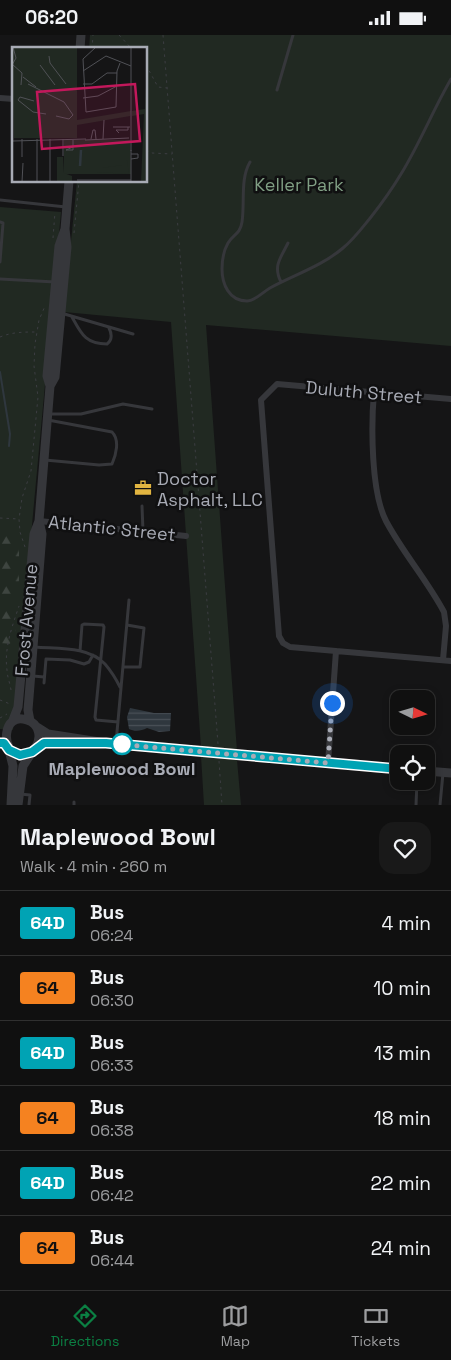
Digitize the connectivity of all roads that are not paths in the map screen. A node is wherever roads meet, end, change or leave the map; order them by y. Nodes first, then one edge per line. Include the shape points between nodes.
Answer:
1 (293, 35) edge
2 (451, 79) edge
3 (277, 90) dead end
4 (250, 162) dead end
5 (69, 183) edge
6 (0, 200) edge
7 (67, 207) junction
8 (0, 222) edge
9 (65, 229) junction
10 (288, 243) dead end
11 (0, 262) edge
12 (0, 279) edge
13 (56, 282) junction
14 (281, 282) junction
15 (61, 313) junction
16 (72, 316) junction
17 (109, 327) junction
18 (133, 334) dead end
19 (50, 386) junction
20 (374, 392) junction
21 (451, 399) edge
22 (152, 409) dead end
23 (48, 417) junction
24 (44, 460) junction
25 (142, 506) dead end
26 (39, 521) junction
27 (144, 531) junction
28 (186, 536) dead end
29 (129, 600) dead end
30 (127, 625) junction
31 (33, 647) junction
32 (80, 651) junction
33 (336, 651) junction
34 (93, 655) junction
35 (101, 660) junction
36 (443, 660) junction
37 (451, 661) edge
38 (123, 667) junction
39 (31, 676) junction
40 (44, 677) junction
41 (44, 683) dead end
42 (121, 687) junction
43 (30, 721) junction
44 (118, 722) junction
45 (7, 724) edge
46 (37, 727) junction
47 (106, 743) junction
48 (116, 744) junction
49 (4, 745) edge
50 (33, 750) junction
51 (328, 763) junction
52 (390, 768) edge
53 (447, 773) edge
54 (417, 790) edge
55 (19, 794) junction
56 (11, 805) edge
57 (18, 805) edge
58 (29, 805) edge
59 (416, 805) edge
60 (440, 805) edge

1 - 3 lane
2 - 14 lane via 402,173 356,235 334,256
4 - 14 lane via 245,172 240,231 225,251 223,282 230,294 246,301
5 - 7 street, Frost Avenue
6 - 7 lane
7 - 9 street, Frost Avenue
8 - 11 lane via 3,223
9 - 13 street, Frost Avenue via 59,246
9 - 15 street, Frost Avenue via 67,247
10 - 14 lane via 277,265
12 - 13 lane
13 - 19 street, Frost Avenue via 47,376
15 - 16 lane
15 - 19 street, Frost Avenue via 55,377
16 - 17 lane
16 - 17 lane via 82,335 97,343 107,344 110,341
17 - 18 lane
19 - 23 street, Frost Avenue
20 - 21 street, Duluth Street
20 - 33 street, Duluth Street via 277,384 261,400 279,636 290,647
20 - 36 street via 376,484 381,508 392,531 444,612
22 - 23 lane via 123,404 81,414
23 - 24 street, Frost Avenue
23 - 24 lane via 112,432 117,441 112,464
24 - 26 street, Frost Avenue
25 - 27 lane
26 - 27 street, Atlantic Street
26 - 31 street, Frost Avenue via 42,534
26 - 45 street, Frost Avenue via 34,534 18,707
27 - 28 street, Atlantic Street
29 - 30 lane
30 - 38 lane
30 - 38 lane via 144,628 140,667
31 - 32 lane
31 - 39 street, Frost Avenue
32 - 34 lane
32 - 35 lane via 82,625 103,625
33 - 36 street
33 - 51 street
34 - 35 lane
34 - 40 lane via 84,664 46,659
35 - 42 lane
35 - 44 lane via 95,719
36 - 37 street
38 - 42 lane
39 - 40 lane
39 - 43 street, Frost Avenue
40 - 41 lane
42 - 44 lane
43 - 45 street via 25,719
43 - 46 street
44 - 48 lane
45 - 49 street
46 - 47 street via 48,734
46 - 50 street via 40,738
47 - 48 street
47 - 50 street via 44,743
48 - 51 street
49 - 50 street via 20,755
49 - 56 street via 13,765
50 - 55 street via 23,766
51 - 52 street
53 - 60 lane
54 - 59 lane
55 - 57 street
55 - 58 lane via 30,795

